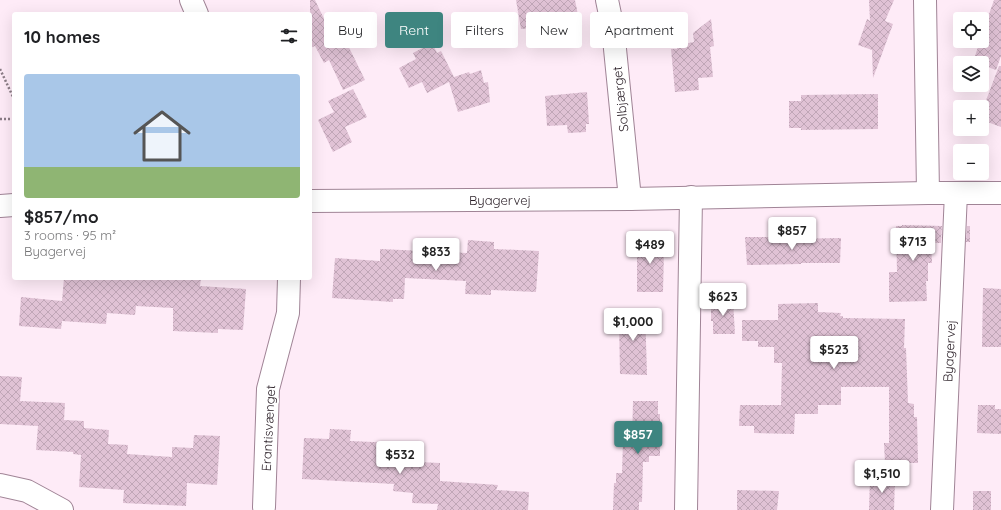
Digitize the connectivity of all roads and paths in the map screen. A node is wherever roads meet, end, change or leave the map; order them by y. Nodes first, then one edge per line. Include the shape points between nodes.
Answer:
1 (191, 0) edge
2 (607, 0) edge
3 (925, 0) edge
4 (197, 12) edge
5 (0, 69) edge
6 (12, 95) edge
7 (0, 119) edge
8 (12, 119) edge
9 (928, 193) junction
10 (956, 193) junction
11 (1001, 193) edge
12 (690, 197) junction
13 (630, 199) junction
14 (312, 201) edge
15 (12, 205) edge
16 (0, 206) edge
17 (289, 280) edge
18 (0, 484) edge
19 (264, 509) edge
20 (62, 510) edge
21 (686, 510) edge
22 (942, 510) edge

1 - 4 street
2 - 13 street, Solbjærget via 613,29
3 - 9 street
5 - 6 path
7 - 8 path
9 - 10 street, Byagervej
9 - 12 street, Byagervej
10 - 11 street, Byagervej
10 - 22 street, Byagervej
12 - 13 street, Byagervej
12 - 21 street
13 - 14 street, Byagervej
15 - 16 street
17 - 19 street, Erantisvænget via 288,313 268,388
18 - 20 street via 27,491

